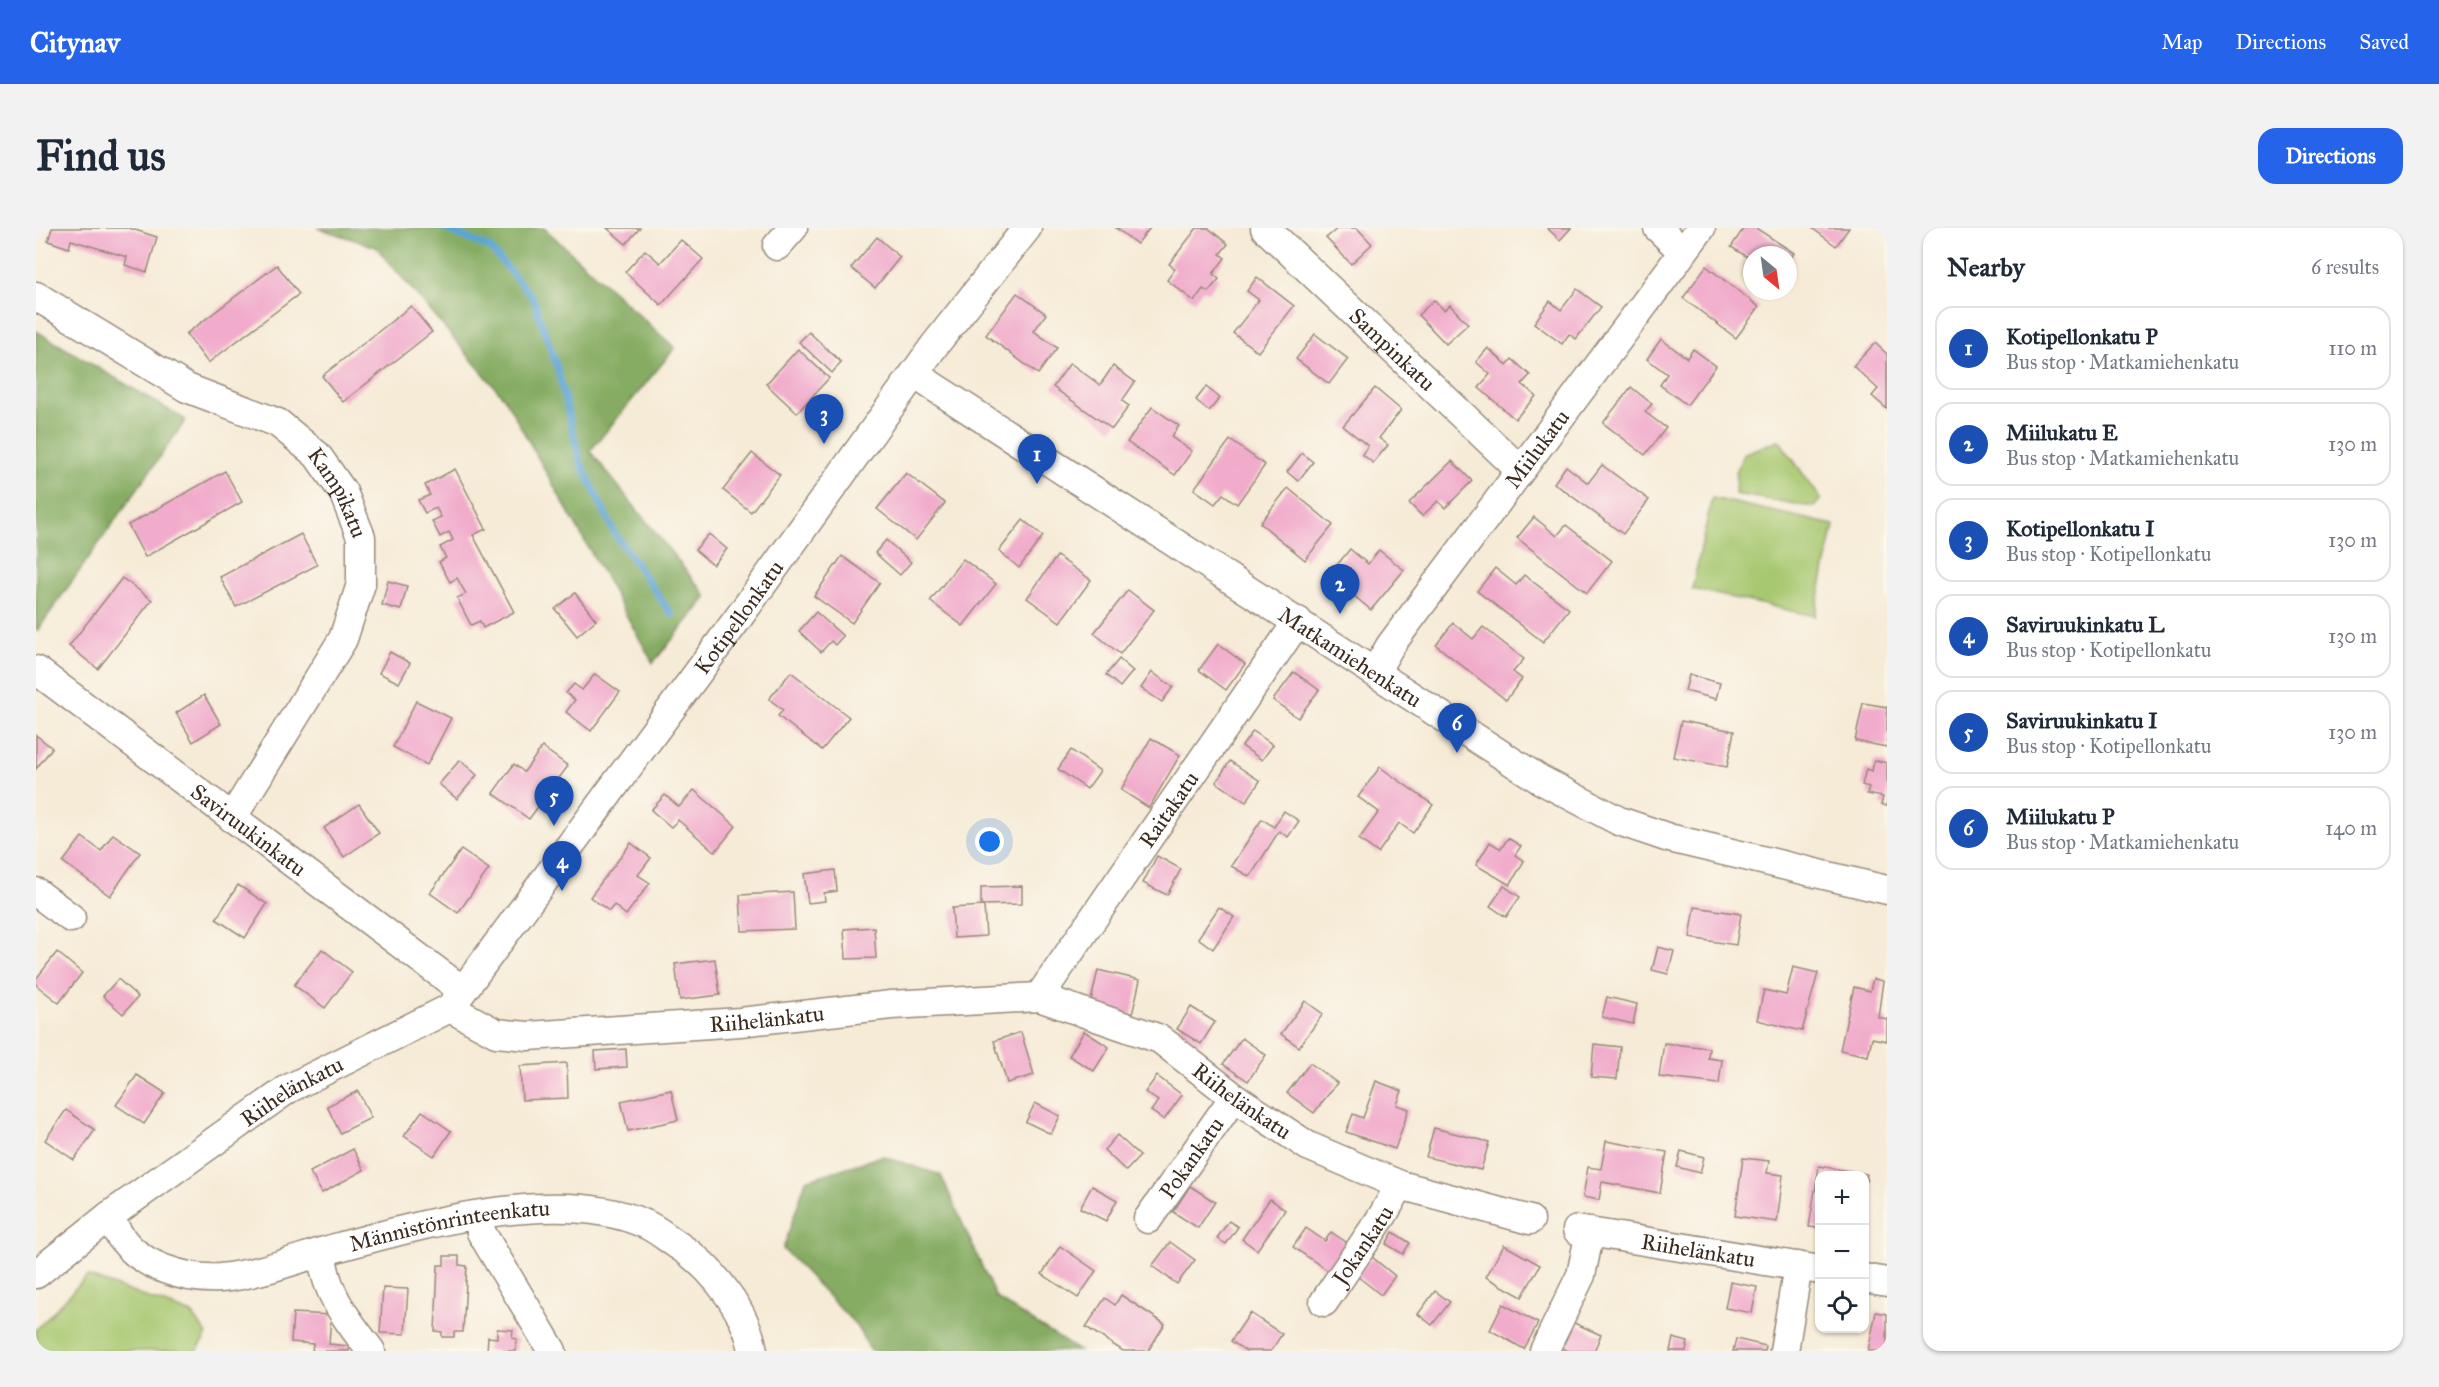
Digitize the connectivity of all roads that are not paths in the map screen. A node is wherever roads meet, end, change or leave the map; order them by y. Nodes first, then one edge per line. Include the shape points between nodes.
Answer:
1 (1027, 228) edge
2 (1265, 228) edge
3 (1658, 228) edge
4 (1701, 228) edge
5 (1683, 252) junction
6 (36, 296) edge
7 (914, 374) junction
8 (1520, 470) junction
9 (1298, 621) junction
10 (36, 670) edge
11 (1375, 672) junction
12 (232, 818) junction
13 (1887, 890) edge
14 (36, 892) edge
15 (71, 918) dead end
16 (1039, 997) junction
17 (456, 999) junction
18 (1234, 1097) junction
19 (1400, 1185) junction
20 (479, 1215) junction
21 (109, 1216) junction
22 (1148, 1219) dead end
23 (1530, 1220) dead end
24 (322, 1252) junction
25 (1809, 1268) edge
26 (36, 1275) edge
27 (1869, 1279) edge
28 (1887, 1282) edge
29 (1324, 1302) dead end
30 (371, 1351) edge
31 (552, 1351) edge
32 (753, 1351) edge
33 (1544, 1351) edge
34 (1784, 1351) edge

1 - 7 street, Kotipellonkatu
2 - 8 street, Sampinkatu
3 - 5 street
4 - 5 street, Miilukatu
5 - 8 street, Miilukatu
6 - 12 street, Kampikatu via 187,388 278,423 317,454 343,492 362,537 361,584 343,639
7 - 9 street, Matkamiehenkatu
7 - 17 street, Kotipellonkatu via 739,618
8 - 11 street, Miilukatu
9 - 11 street, Matkamiehenkatu
9 - 16 street, Raitakatu
10 - 12 street, Saviruukinkatu
11 - 13 street, Matkamiehenkatu via 1539,779 1619,820 1669,838
12 - 17 street, Saviruukinkatu
14 - 15 street
16 - 17 street, Riihelänkatu via 891,1005 740,1022 528,1036 496,1033
16 - 18 street, Riihelänkatu via 1160,1040
17 - 21 street, Riihelänkatu via 288,1089
18 - 19 street, Riihelänkatu via 1308,1146
18 - 22 street, Pokankatu
19 - 23 street, Riihelänkatu
19 - 29 street, Jokankatu
20 - 24 street, Männistönrinteenkatu via 401,1230
20 - 31 street via 482,1232
20 - 32 street, Männistönrinteenkatu via 542,1207 593,1210 645,1224 697,1258 734,1305
21 - 24 street, Männistönrinteenkatu via 123,1240 144,1260 186,1275 220,1278
21 - 26 street, Riihelänkatu
24 - 30 street via 323,1267 338,1306
25 - 33 street, Riihelänkatu via 1583,1231 1581,1275
25 - 34 street
27 - 28 street

